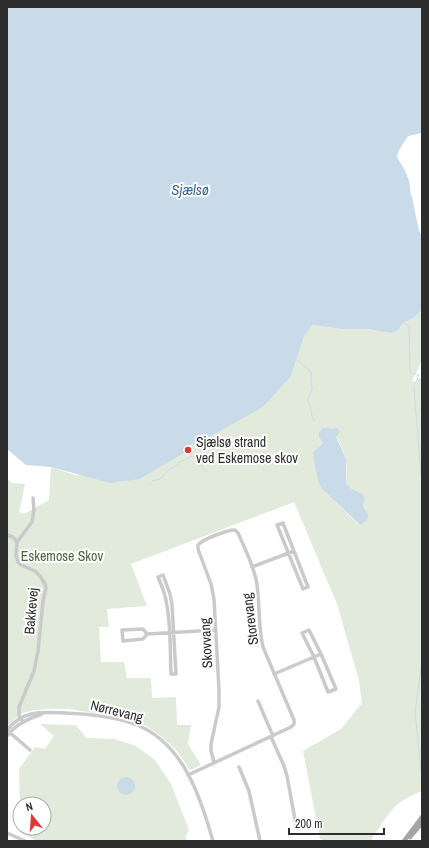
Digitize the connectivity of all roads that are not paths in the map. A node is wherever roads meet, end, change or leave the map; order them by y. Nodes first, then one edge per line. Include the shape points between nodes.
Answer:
1 (33, 498) dead end
2 (7, 535) edge
3 (216, 536) joint
4 (17, 542) junction
5 (294, 551) junction
6 (289, 554) junction
7 (252, 567) junction
8 (216, 630) junction
9 (172, 633) junction
10 (147, 634) junction
11 (321, 654) junction
12 (314, 657) junction
13 (274, 674) junction
14 (258, 701) dead end
15 (22, 720) junction
16 (8, 730) edge
17 (7, 736) edge
18 (272, 736) junction
19 (30, 750) dead end
20 (214, 762) junction
21 (239, 767) dead end
22 (188, 775) junction
23 (422, 817) edge
24 (422, 823) edge
25 (296, 824) dead end
26 (7, 832) edge
27 (25, 841) edge
28 (213, 841) edge
29 (260, 841) edge
30 (405, 841) edge

1 - 4 street via 32,522
2 - 4 street
3 - 7 street, Storevang via 231,530 238,532
3 - 8 street, Skovvang via 200,542 198,549 211,584
4 - 15 street, Bakkevej via 18,562 35,571 46,588 34,671 18,711
5 - 6 street
5 - 6 street via 283,522 277,525
5 - 6 street via 308,587 303,589
6 - 7 street
7 - 13 street, Storevang via 256,578 260,635
8 - 9 street
8 - 20 street, Skovvang via 219,707 211,744
9 - 9 street via 171,674 176,674
9 - 9 street via 172,605 163,575 158,577 168,606
9 - 10 street
10 - 10 street via 143,629 122,630 123,641 143,639
11 - 12 street
11 - 12 street via 309,630 302,633
11 - 12 street via 336,689 328,692
12 - 13 street
13 - 18 street, Storevang via 294,724
14 - 18 street
15 - 16 street
15 - 22 street, Nørrevang via 33,714 61,713 93,715 137,725 169,746
16 - 17 street
16 - 19 street
18 - 20 street, Storevang
18 - 25 street via 287,776
20 - 22 street, Storevang
21 - 29 street via 249,791
22 - 28 street, Nørrevang via 198,795
23 - 30 main road
24 - 30 main road
26 - 27 street

